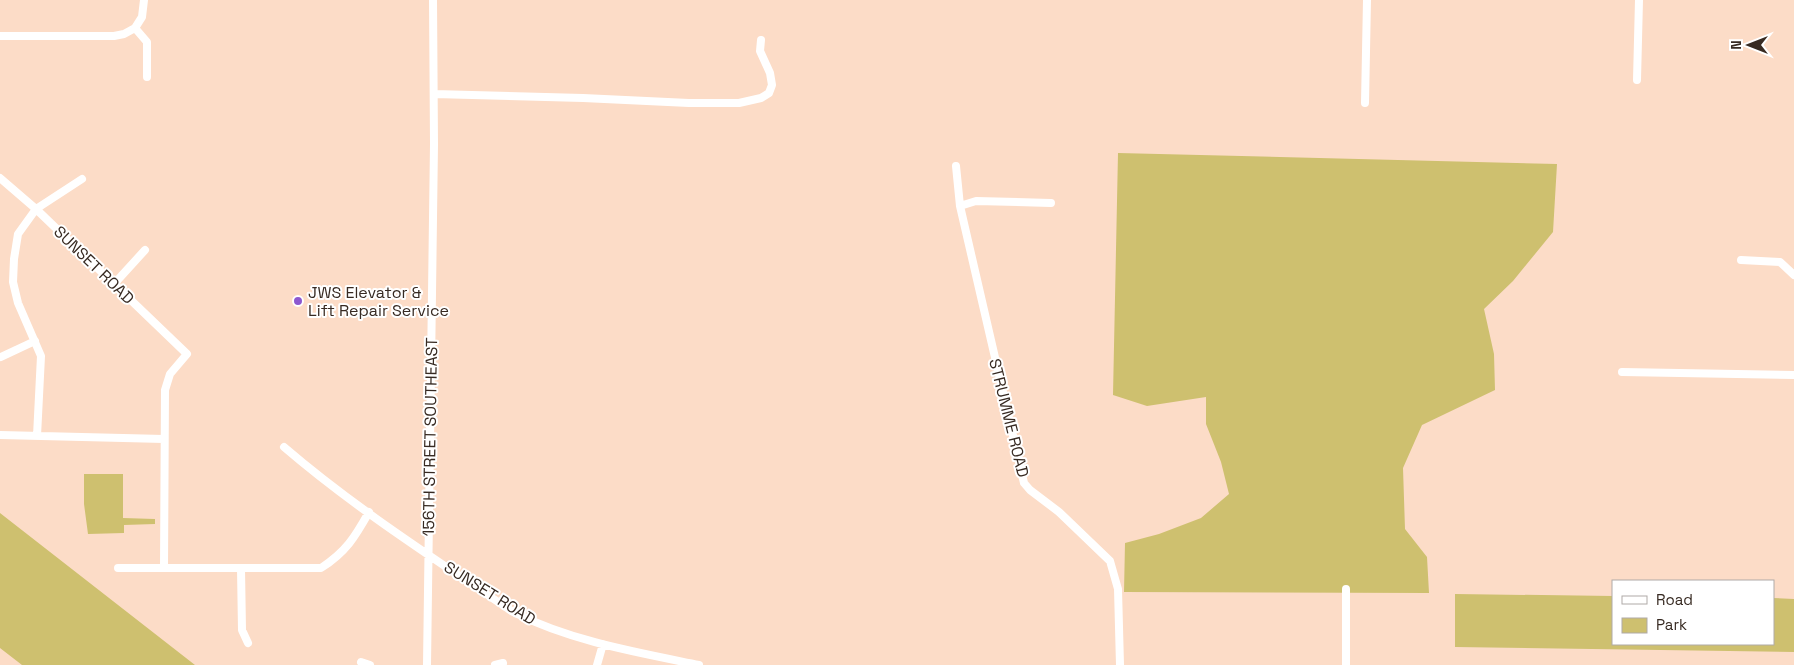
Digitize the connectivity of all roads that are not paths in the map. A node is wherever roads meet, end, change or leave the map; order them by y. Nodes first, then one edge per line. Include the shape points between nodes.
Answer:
1 (144, 0) edge
2 (433, 0) edge
3 (1367, 0) edge
4 (1639, 0) edge
5 (135, 28) junction
6 (0, 36) edge
7 (761, 40) dead end
8 (147, 77) dead end
9 (1637, 80) dead end
10 (434, 94) junction
11 (1365, 104) dead end
12 (956, 166) dead end
13 (0, 178) edge
14 (82, 179) dead end
15 (1051, 203) dead end
16 (960, 206) junction
17 (36, 209) junction
18 (145, 250) dead end
19 (1741, 260) dead end
20 (1794, 275) edge
21 (114, 284) junction
22 (35, 340) junction
23 (1, 357) edge
24 (1622, 372) dead end
25 (1794, 375) edge
26 (0, 435) edge
27 (37, 436) junction
28 (164, 439) junction
29 (284, 447) dead end
30 (369, 512) junction
31 (428, 554) junction
32 (118, 568) dead end
33 (164, 568) junction
34 (241, 569) junction
35 (1346, 588) dead end
36 (248, 643) dead end
37 (603, 644) junction
38 (361, 662) dead end
39 (370, 665) edge
40 (427, 665) edge
41 (597, 665) edge
42 (699, 665) edge
43 (1120, 665) edge
44 (1346, 665) edge

1 - 5 street via 142,17
2 - 10 street, 156TH STREET SOUTHEAST
3 - 11 street
4 - 9 street
5 - 6 street via 114,36
5 - 8 street via 147,42
7 - 10 street via 760,51 772,85 769,93 760,98 739,103
10 - 31 street, 156TH STREET SOUTHEAST
12 - 16 street, STRUMME ROAD
13 - 17 street, SUNSET ROAD
14 - 17 street
15 - 16 street via 976,201
16 - 43 street, STRUMME ROAD via 1024,482 1110,561 1118,589
17 - 21 street, SUNSET ROAD
17 - 22 street via 18,234 13,282 18,303
18 - 21 street
19 - 20 street via 1780,262
21 - 28 street, SUNSET ROAD via 187,354 170,374 165,390
22 - 23 street
22 - 27 street via 41,356
24 - 25 street
26 - 27 street
27 - 28 street
28 - 33 street
29 - 30 street, SUNSET ROAD
30 - 31 street, SUNSET ROAD
30 - 34 street via 354,539 339,556 321,568
31 - 37 street, SUNSET ROAD via 512,612 566,634
31 - 40 street, 156TH STREET SOUTHEAST
32 - 33 street
33 - 34 street
34 - 36 street via 242,630
35 - 44 street
37 - 41 street
37 - 42 street, SUNSET ROAD
38 - 39 street

